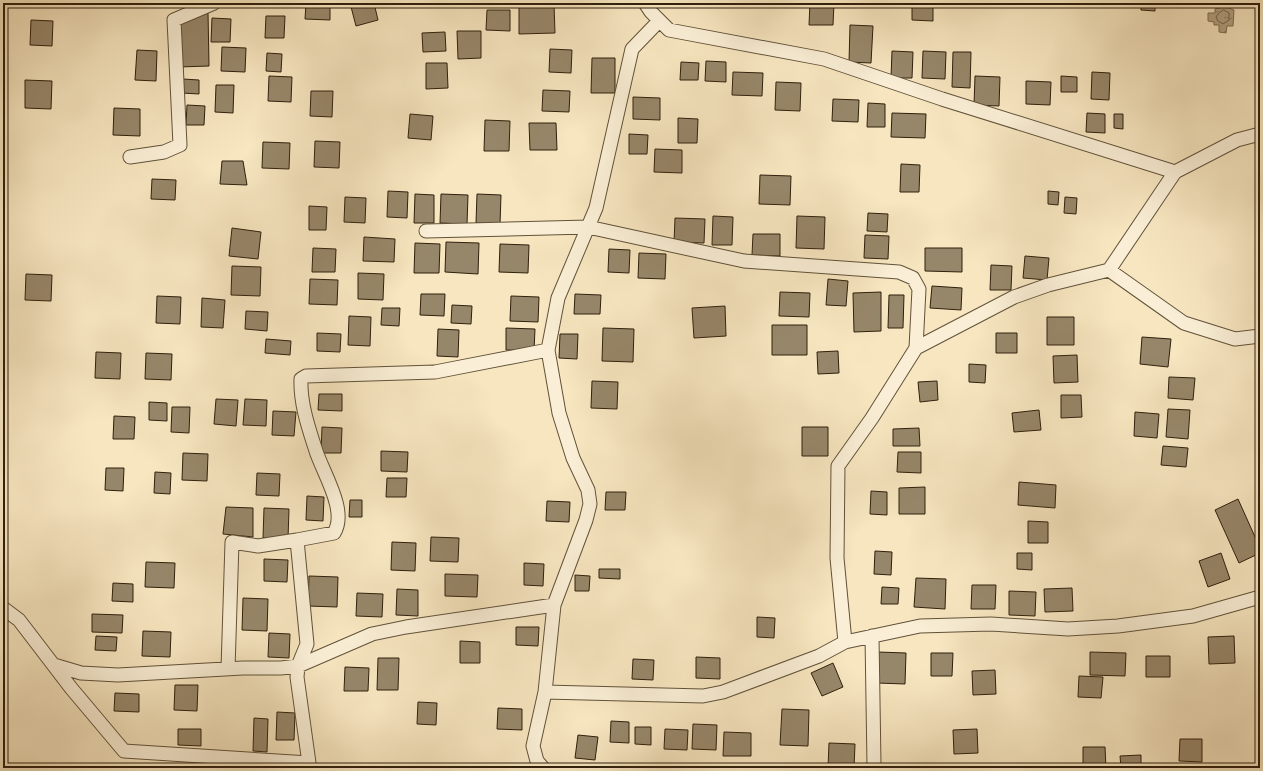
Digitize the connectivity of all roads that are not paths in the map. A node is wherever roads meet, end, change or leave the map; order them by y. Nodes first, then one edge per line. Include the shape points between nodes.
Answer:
1 (214, 3) edge
2 (645, 3) edge
3 (659, 21) junction
4 (1260, 134) edge
5 (130, 157) dead end
6 (1175, 172) junction
7 (588, 226) junction
8 (426, 232) dead end
9 (1109, 270) junction
10 (1260, 336) edge
11 (916, 348) junction
12 (548, 350) junction
13 (297, 540) junction
14 (1260, 598) edge
15 (554, 605) junction
16 (3, 608) edge
17 (872, 636) junction
18 (845, 642) junction
19 (54, 665) junction
20 (298, 666) junction
21 (228, 669) junction
22 (545, 692) junction
23 (543, 768) edge
24 (876, 768) edge

1 - 5 street via 174,20 180,145 164,152
2 - 3 street
3 - 6 street via 669,30 824,59
3 - 7 street via 632,49 596,208
4 - 6 street via 1237,140
6 - 9 street
7 - 8 street
7 - 11 street via 744,261 899,272 913,278 919,288
7 - 12 street via 558,298
9 - 10 street via 1184,323 1235,339
9 - 11 street via 1048,285 1014,297
11 - 18 street via 838,466 837,558
12 - 13 street via 435,372 306,376 301,379 304,411 316,453 336,506 338,526 334,533
12 - 15 street via 559,413 573,458 588,490 590,504
13 - 20 street via 307,644
13 - 21 street via 258,546 232,542
14 - 17 street via 1193,616 1118,626 1068,629 992,624 920,626
15 - 20 street via 406,626 372,634
15 - 22 street
16 - 19 street via 19,620
17 - 18 street
17 - 24 street
18 - 22 street via 819,656 724,692 704,696
19 - 20 street via 124,751 310,763 298,691
19 - 21 street via 98,675
20 - 21 street
22 - 23 street via 534,746 537,761

